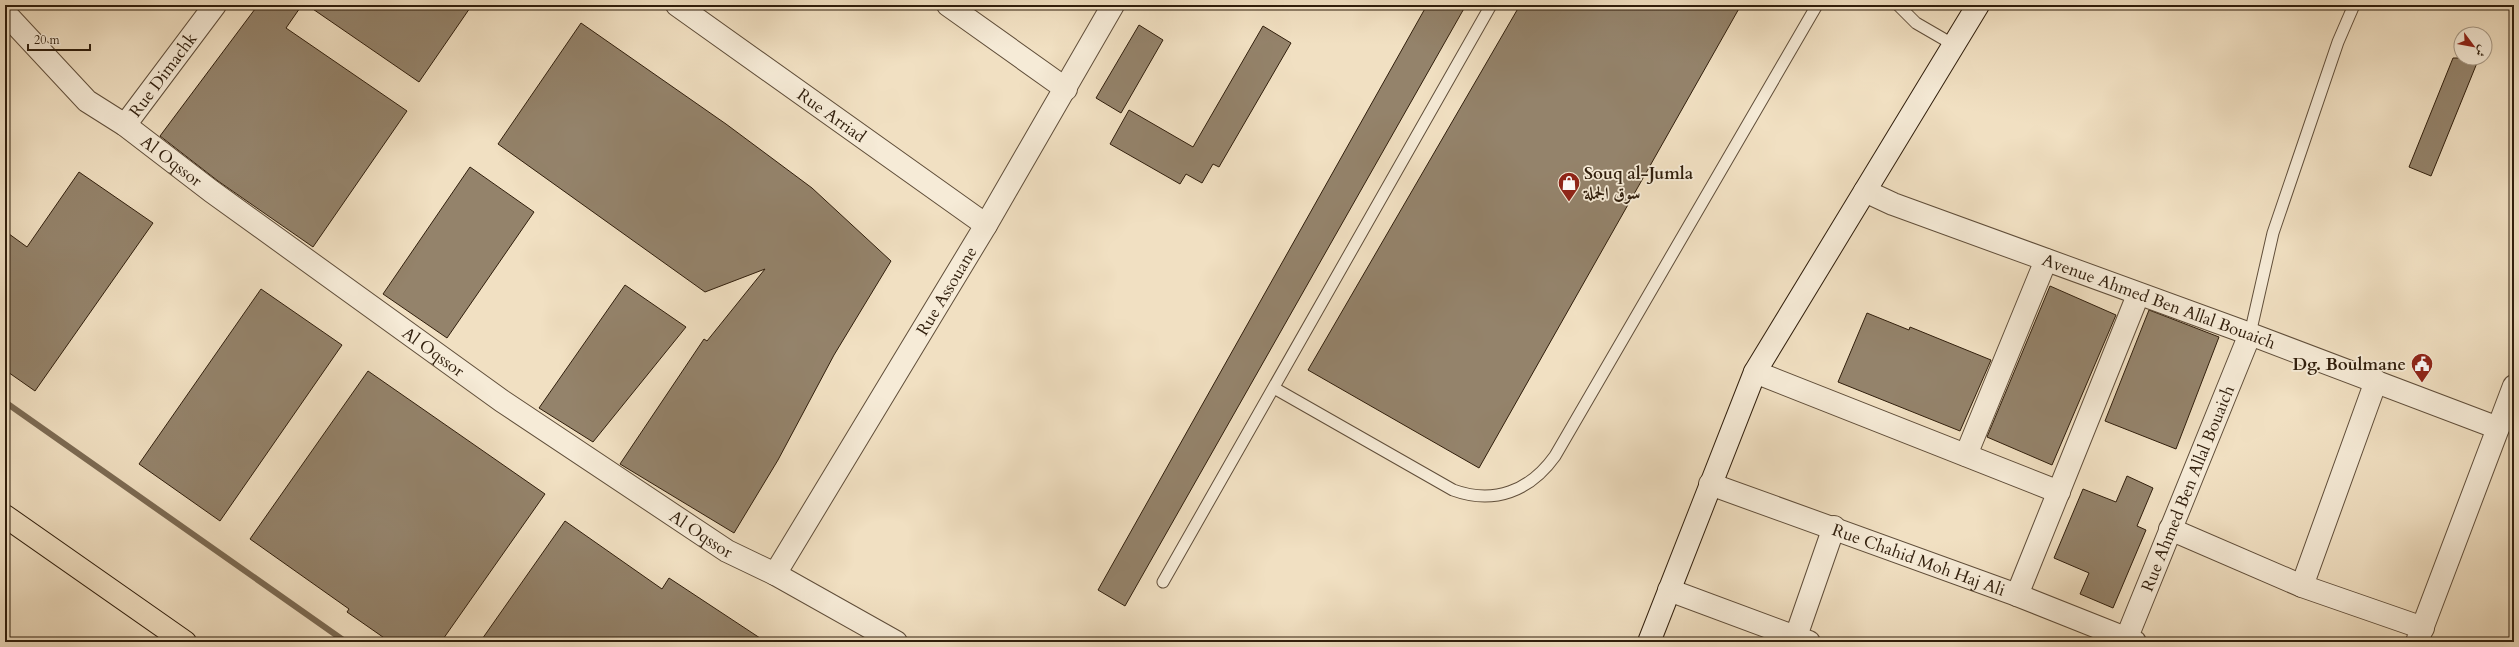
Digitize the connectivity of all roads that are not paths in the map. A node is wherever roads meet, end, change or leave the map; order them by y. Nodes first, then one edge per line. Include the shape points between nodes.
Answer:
1 (216, 5) edge
2 (948, 5) edge
3 (1113, 5) edge
4 (1491, 5) edge
5 (1817, 5) edge
6 (1898, 5) edge
7 (1978, 5) edge
8 (2354, 5) edge
9 (680, 6) edge
10 (5, 13) edge
11 (1954, 45) junction
12 (1066, 89) junction
13 (125, 125) junction
14 (1865, 191) junction
15 (986, 225) junction
16 (2046, 260) junction
17 (2138, 295) junction
18 (2250, 334) junction
19 (1755, 372) junction
20 (2376, 381) junction
21 (1274, 388) junction
22 (2513, 392) edge
23 (2498, 428) junction
24 (1966, 455) junction
25 (1710, 484) junction
26 (2058, 492) junction
27 (5, 516) edge
28 (1834, 527) junction
29 (2170, 529) junction
30 (775, 574) junction
31 (1163, 582) dead end
32 (2302, 586) junction
33 (1669, 590) junction
34 (2017, 595) junction
35 (2420, 635) edge
36 (1799, 640) edge
37 (2129, 641) edge
38 (185, 642) edge
39 (896, 642) edge
40 (1649, 642) edge

1 - 13 street, Rue Dimachk
2 - 12 street
3 - 12 street, Rue Assouane
4 - 21 lane
5 - 21 lane via 1555,456 1527,485 1502,495 1488,497 1453,490
6 - 11 lane via 1916,23
7 - 11 street
8 - 18 lane via 2338,42 2273,233
9 - 15 street, Rue Arriad
10 - 13 street, Al Oqssor via 87,101
11 - 14 street
12 - 15 street, Rue Assouane
13 - 30 street, Al Oqssor via 211,191 502,401 688,527 727,551
14 - 16 street, Avenue Ahmed Ben Allal Bouaich via 1893,204
14 - 19 street
15 - 30 street, Rue Assouane
16 - 17 street, Avenue Ahmed Ben Allal Bouaich
16 - 24 street
17 - 18 street, Avenue Ahmed Ben Allal Bouaich
17 - 26 street
18 - 20 street, Avenue Ahmed Ben Allal Bouaich
18 - 29 street, Rue Ahmed Ben Allal Bouaich
19 - 24 street
19 - 25 street
20 - 23 street, Avenue Ahmed Ben Allal Bouaich
20 - 32 street
21 - 31 lane
22 - 23 street
23 - 35 street
24 - 26 street
25 - 28 street, Rue Chahid Moh Haj Ali
25 - 33 street
26 - 34 street
27 - 38 main road
28 - 34 street, Rue Chahid Moh Haj Ali
28 - 36 street
29 - 32 street
29 - 37 street, Rue Ahmed Ben Allal Bouaich
30 - 39 street, Al Oqssor
32 - 35 street
33 - 36 street
33 - 40 street
34 - 37 street, Rue Chahid Moh Haj Ali

